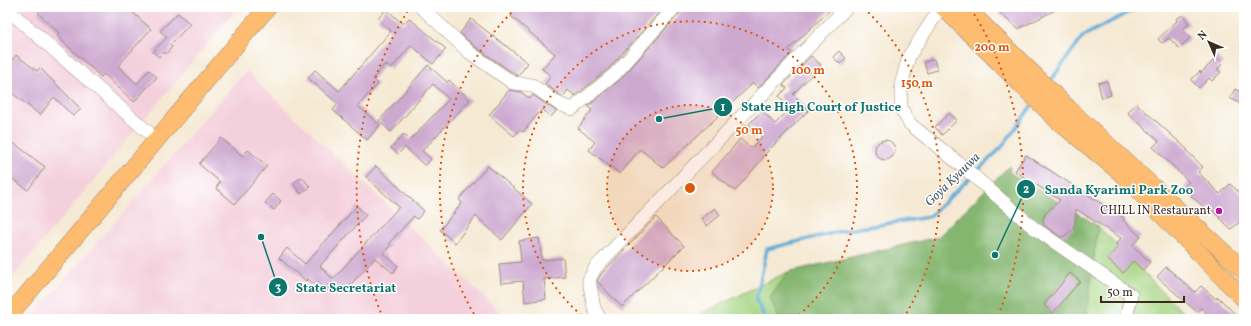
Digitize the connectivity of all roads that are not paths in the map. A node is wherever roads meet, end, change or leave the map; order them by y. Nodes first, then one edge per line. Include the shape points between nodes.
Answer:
1 (256, 7) edge
2 (268, 7) edge
3 (421, 7) edge
4 (675, 7) edge
5 (847, 7) edge
6 (942, 7) edge
7 (965, 7) edge
8 (7, 9) edge
9 (983, 36) junction
10 (1064, 115) junction
11 (148, 132) junction
12 (1244, 271) edge
13 (1244, 299) edge
14 (7, 301) edge
15 (7, 318) edge
16 (600, 319) edge
17 (1126, 319) edge

1 - 11 main road
2 - 15 main road
3 - 4 street via 469,52 512,83 532,85 559,104 572,109 615,74
5 - 16 street via 596,268 589,280 594,308
6 - 9 main road
6 - 17 street via 909,56 901,85 901,108 910,124 1034,228 1131,295
7 - 9 main road
8 - 11 street
9 - 10 main road
10 - 12 main road
10 - 13 main road
11 - 14 main road

